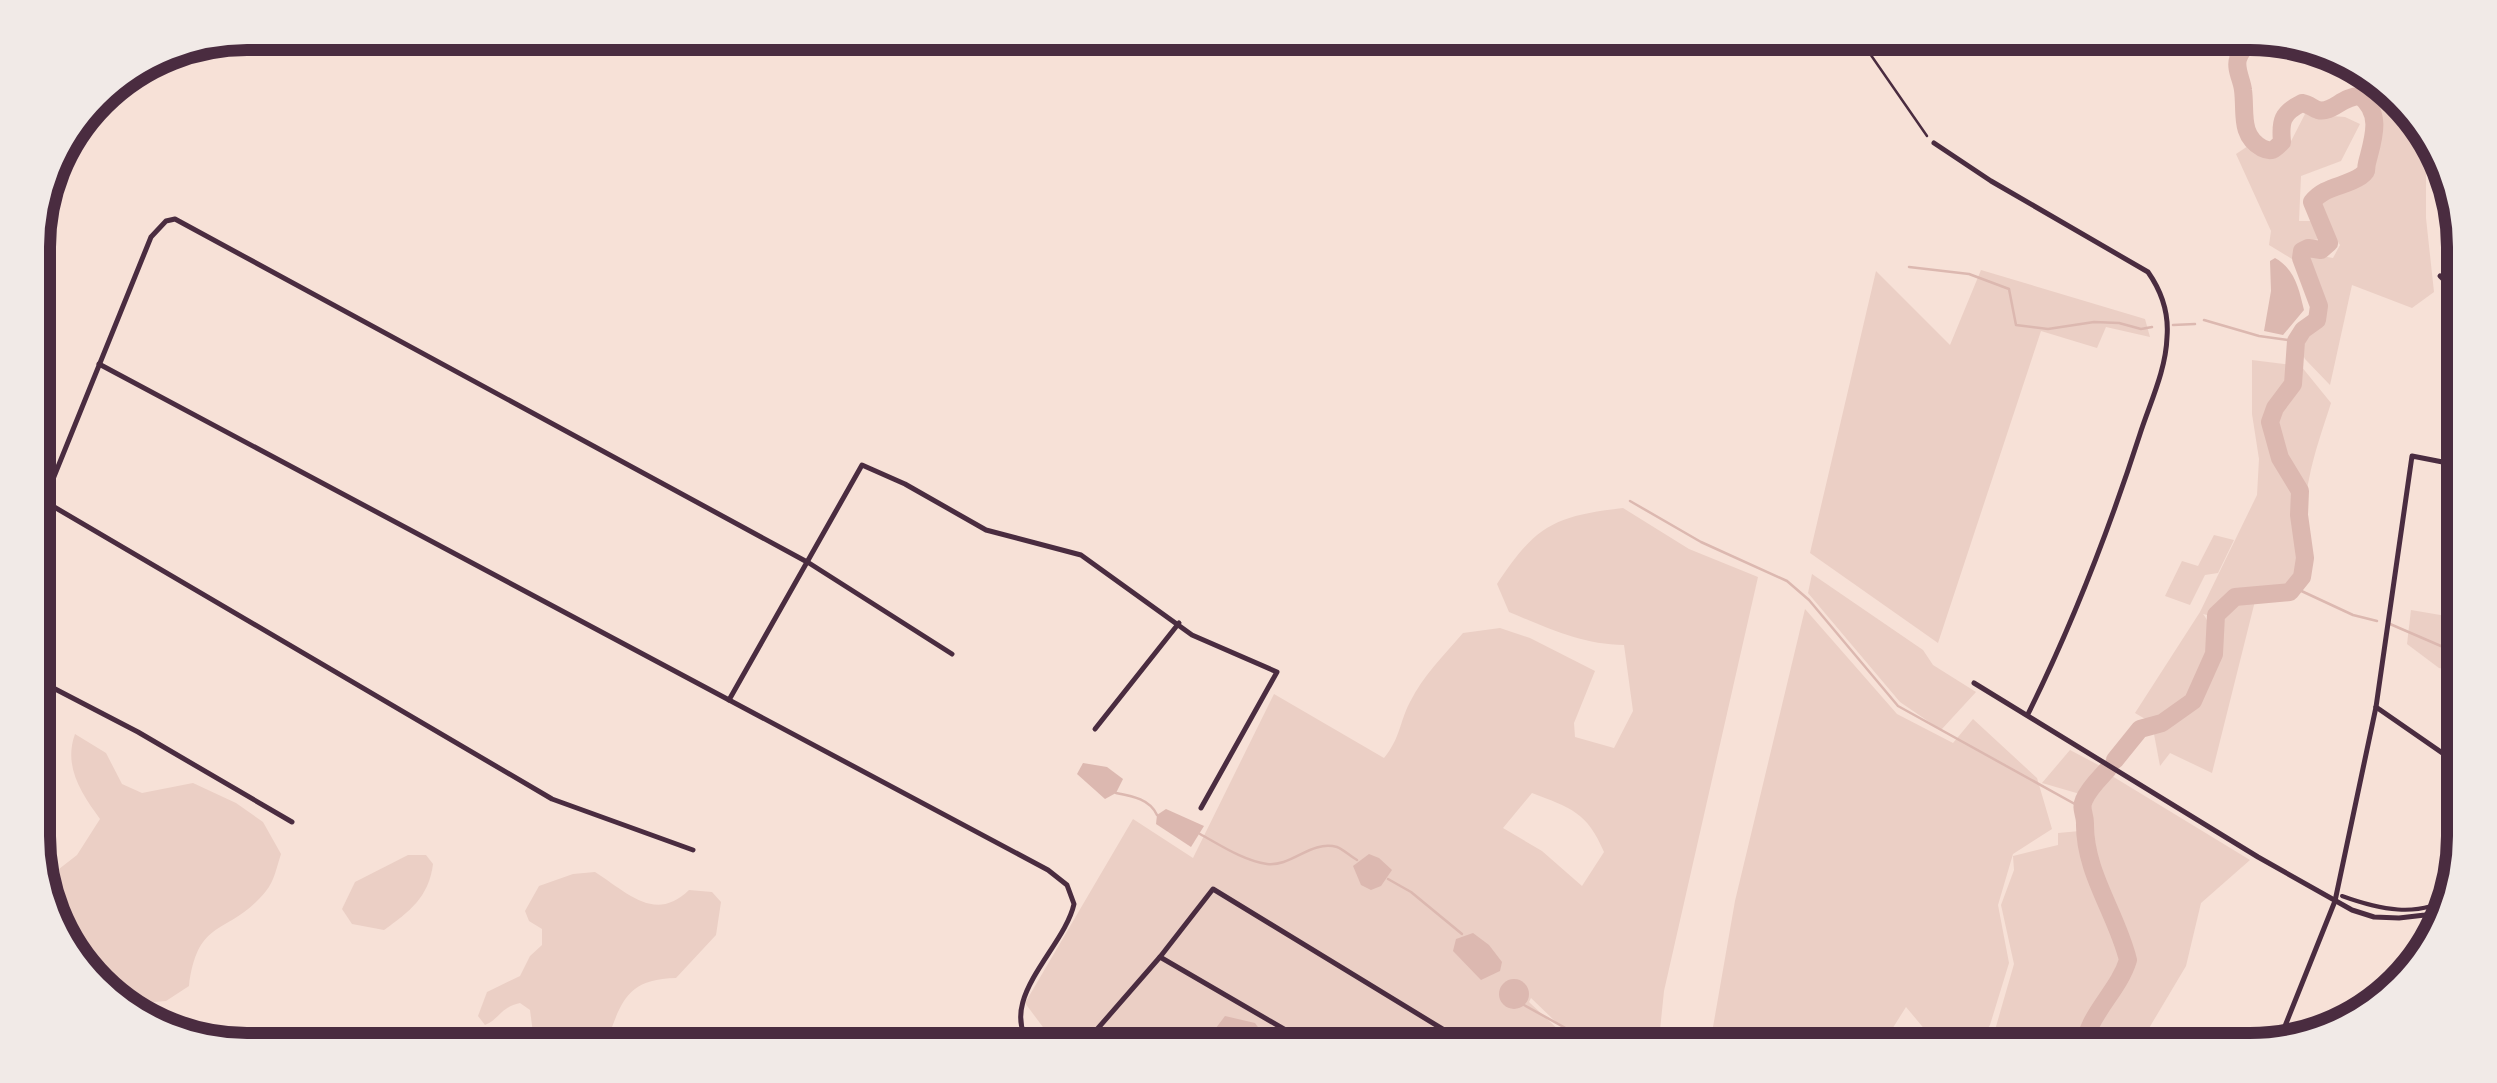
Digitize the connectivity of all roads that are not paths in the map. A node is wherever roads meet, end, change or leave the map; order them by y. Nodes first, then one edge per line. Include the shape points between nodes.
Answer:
1 (1934, 143) road end
2 (2440, 276) dead end
3 (2447, 283) edge
4 (99, 364) junction
5 (2447, 463) edge
6 (50, 486) edge
7 (50, 505) edge
8 (809, 563) junction
9 (1179, 622) junction
10 (952, 654) dead end
11 (1974, 683) dead end
12 (50, 686) edge
13 (729, 700) junction
14 (2376, 707) junction
15 (2028, 714) junction
16 (1096, 729) dead end
17 (2447, 756) edge
18 (1201, 808) dead end
19 (292, 822) dead end
20 (693, 850) dead end
21 (2342, 896) dead end
22 (2335, 901) junction
23 (2434, 907) edge
24 (2432, 911) edge
25 (1160, 957) junction
26 (2283, 1030) edge
27 (1023, 1033) edge
28 (1094, 1033) edge
29 (1291, 1033) edge
30 (1448, 1033) edge

1 - 15 street via 2148,272 2167,322 2164,359 2106,540
2 - 3 street
4 - 6 street
4 - 8 street via 150,236 166,221 183,220
4 - 13 street
5 - 14 street via 2412,456
7 - 20 street via 552,798
8 - 9 street via 862,465 986,530 1080,555
8 - 10 street
8 - 13 street
9 - 16 street
9 - 18 street via 1192,635 1277,672
11 - 15 street
12 - 19 street
13 - 27 street via 1067,885 1074,909 1022,999
14 - 17 street
14 - 22 street
15 - 22 street
21 - 23 street via 2378,909
22 - 24 street via 2374,917
22 - 26 street
25 - 28 street
25 - 29 street
25 - 30 street via 1213,889

